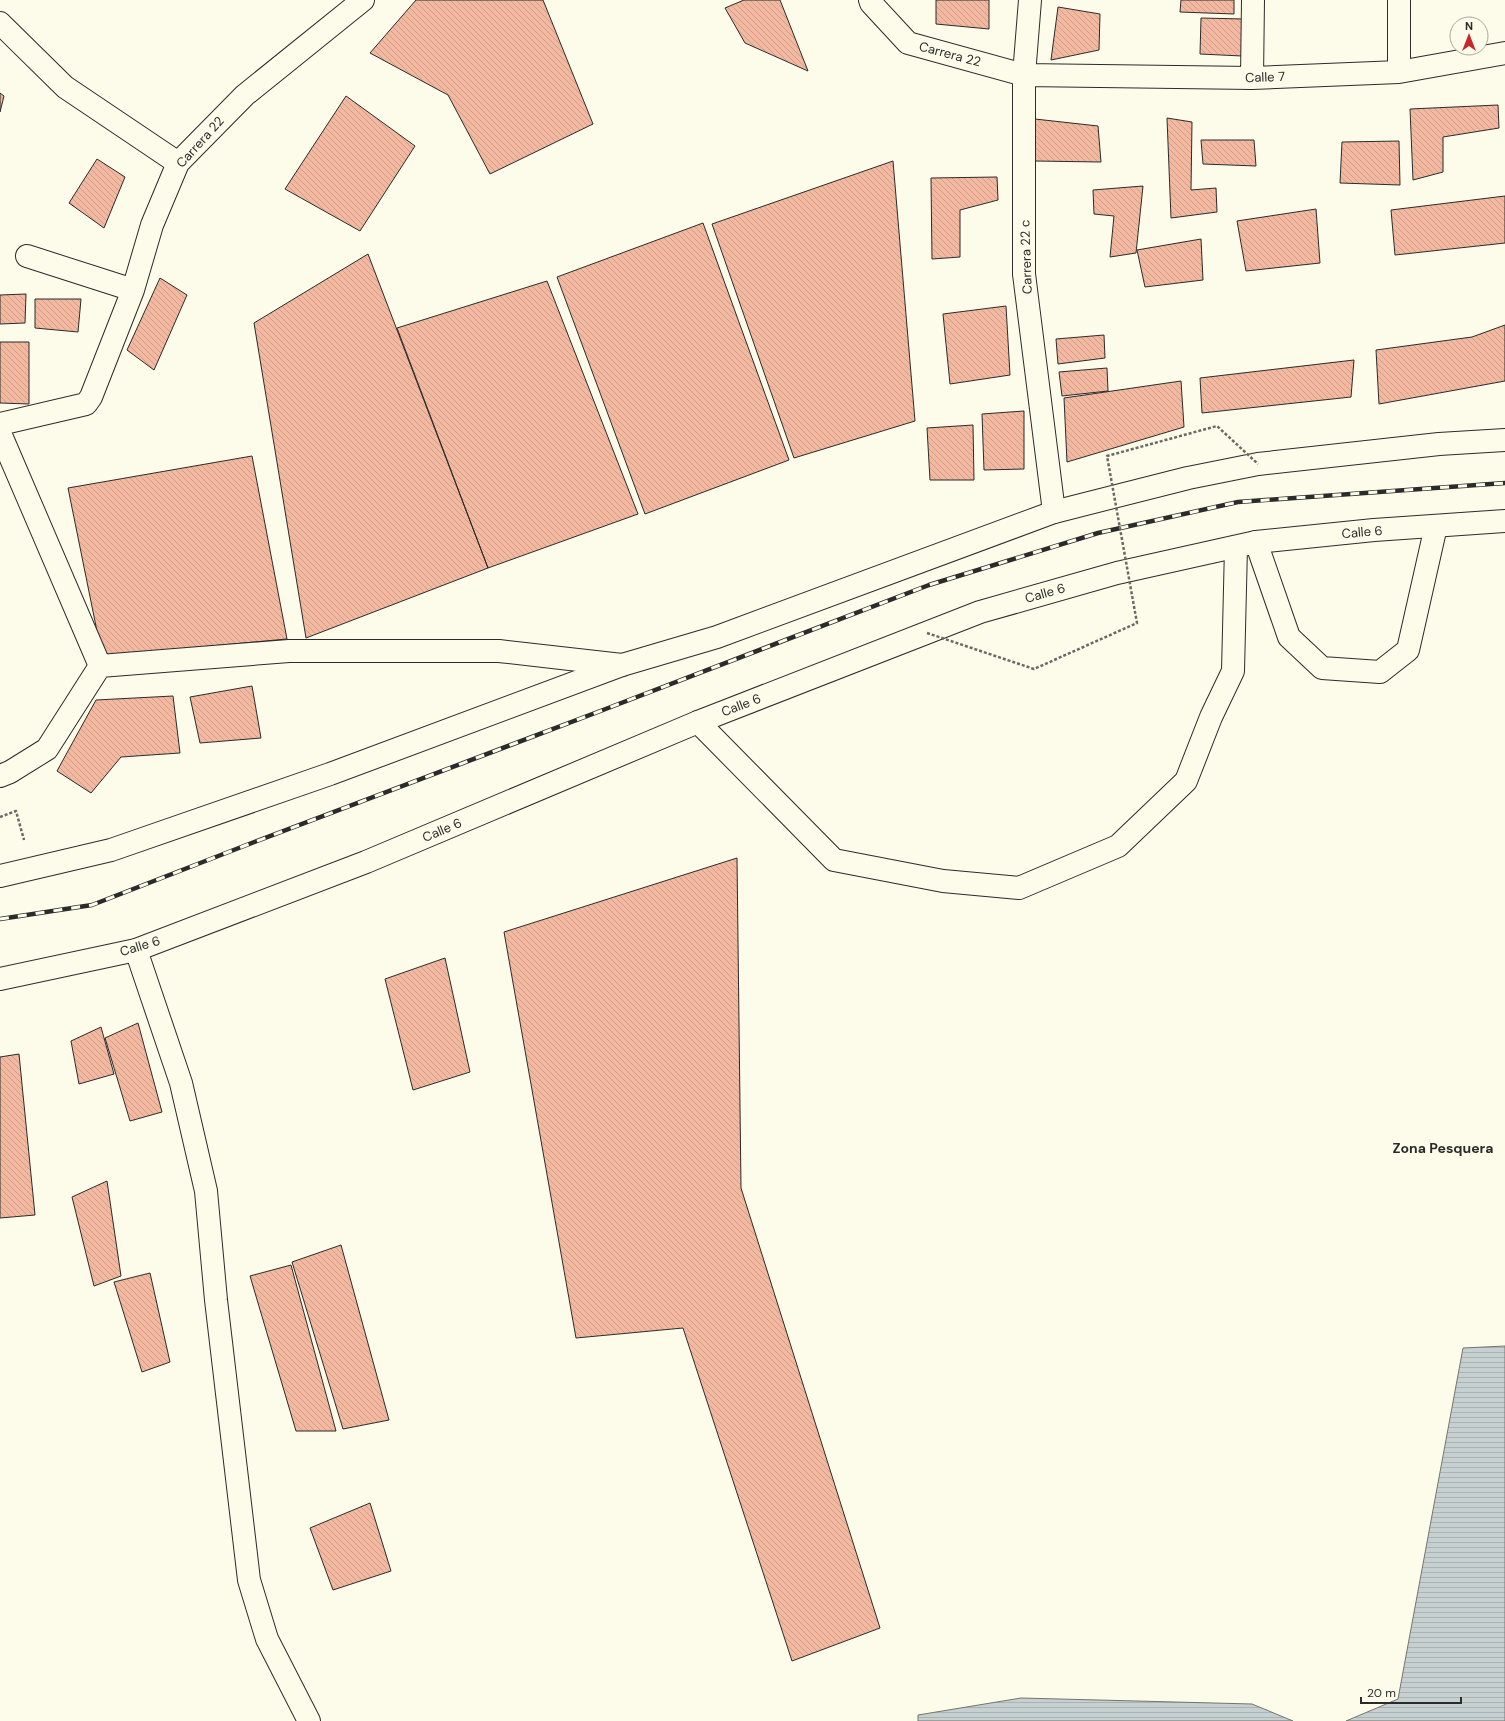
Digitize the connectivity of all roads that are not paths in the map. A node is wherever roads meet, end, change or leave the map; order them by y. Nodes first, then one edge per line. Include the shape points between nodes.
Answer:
1 (363, 0) edge
2 (870, 0) edge
3 (1030, 0) edge
4 (1253, 0) edge
5 (1399, 0) edge
6 (0, 22) edge
7 (1505, 53) edge
8 (1399, 72) junction
9 (1024, 75) junction
10 (1252, 78) junction
11 (178, 163) junction
12 (27, 256) dead end
13 (133, 290) junction
14 (0, 424) edge
15 (0, 433) edge
16 (1505, 440) edge
17 (1054, 512) junction
18 (1505, 521) edge
19 (1436, 526) junction
20 (1246, 544) junction
21 (622, 665) junction
22 (100, 666) junction
23 (698, 722) junction
24 (0, 776) edge
25 (0, 876) edge
26 (136, 950) junction
27 (0, 979) edge
28 (309, 1721) edge

1 - 11 main road, Carrera 22 via 245,95
2 - 9 main road, Carrera 22 via 908,43
3 - 9 main road, Carrera 22 c
4 - 10 main road
5 - 8 main road
6 - 11 main road via 65,87
7 - 8 main road, Calle 7
8 - 10 main road, Calle 7
9 - 10 main road, Calle 7
9 - 17 main road, Carrera 22 c via 1024,274
11 - 13 main road, Carrera 22 via 152,225
12 - 13 main road
13 - 14 main road, Carrera 22 via 86,404
15 - 22 main road
16 - 17 main road via 1439,444 1258,464 1188,478
17 - 21 main road via 717,637
18 - 19 main road, Calle 6
19 - 20 main road, Calle 6
19 - 20 main road via 1408,650 1380,672 1322,668 1289,637
20 - 23 main road, Calle 6 via 1117,572 980,612
20 - 23 main road via 1233,670 1186,781 1118,846 1019,888 943,881 834,860
21 - 22 main road via 499,651 289,651
21 - 25 main road via 338,771 111,850
22 - 24 main road via 47,749
23 - 26 main road, Calle 6 via 366,862
26 - 27 main road, Calle 6
26 - 28 main road via 181,1082 206,1190 216,1300 249,1580 267,1639

